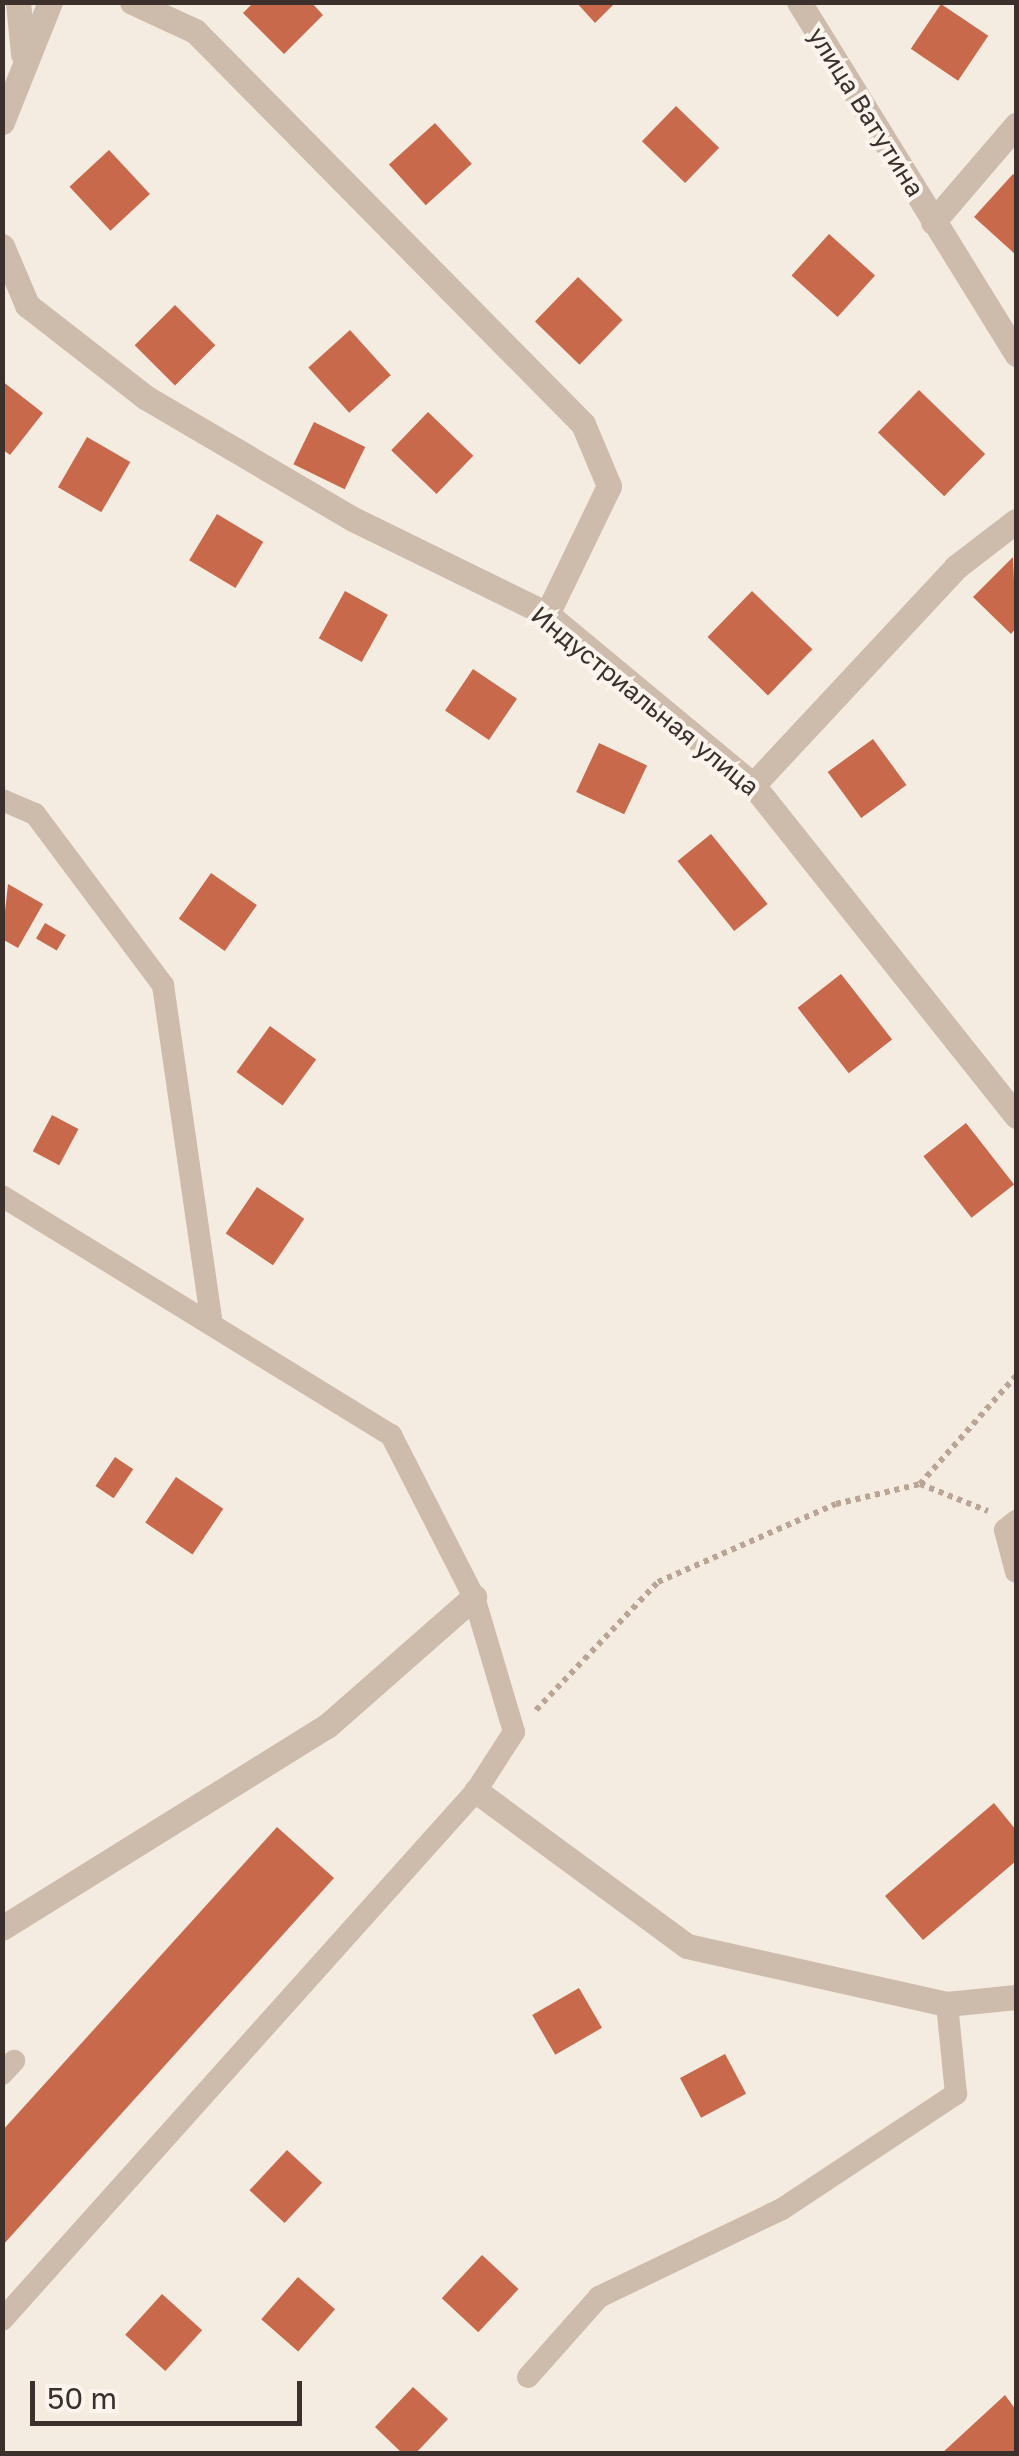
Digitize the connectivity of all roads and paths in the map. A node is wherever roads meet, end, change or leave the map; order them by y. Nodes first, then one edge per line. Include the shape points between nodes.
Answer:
1 (18, 2) edge
2 (50, 2) edge
3 (132, 2) edge
4 (798, 2) edge
5 (23, 54) junction
6 (2, 122) edge
7 (1016, 125) edge
8 (933, 222) junction
9 (2, 246) edge
10 (1016, 354) edge
11 (1016, 521) edge
12 (547, 614) junction
13 (753, 784) junction
14 (2, 800) edge
15 (1016, 1116) edge
16 (2, 1196) edge
17 (212, 1323) junction
18 (1016, 1376) edge
19 (920, 1484) junction
20 (1016, 1522) edge
21 (1016, 1572) edge
22 (474, 1597) junction
23 (514, 1732) junction
24 (476, 1791) junction
25 (2, 1928) edge
26 (1016, 1997) edge
27 (947, 2004) junction
28 (2, 2320) edge
29 (528, 2376) dead end

1 - 5 street
2 - 5 street
3 - 12 street via 195,32 584,424 609,486
4 - 8 street, улица Ватутина
5 - 6 street
7 - 8 street, улица Ватутина
8 - 10 street, улица Ватутина
9 - 12 street, Индустриальная улица via 27,305 145,397 353,518
11 - 13 street via 956,567
12 - 13 street, Индустриальная улица
13 - 15 street, Индустриальная улица
14 - 17 lane via 35,814 164,985
16 - 17 lane
17 - 22 lane via 391,1434
18 - 19 path
19 - 20 path
19 - 23 path via 836,1504 658,1582
20 - 21 lane via 1005,1530
22 - 23 lane
22 - 25 street via 327,1726
23 - 24 lane
24 - 27 street via 687,1946
24 - 28 lane
26 - 27 street
27 - 29 lane via 956,2094 782,2208 599,2297

